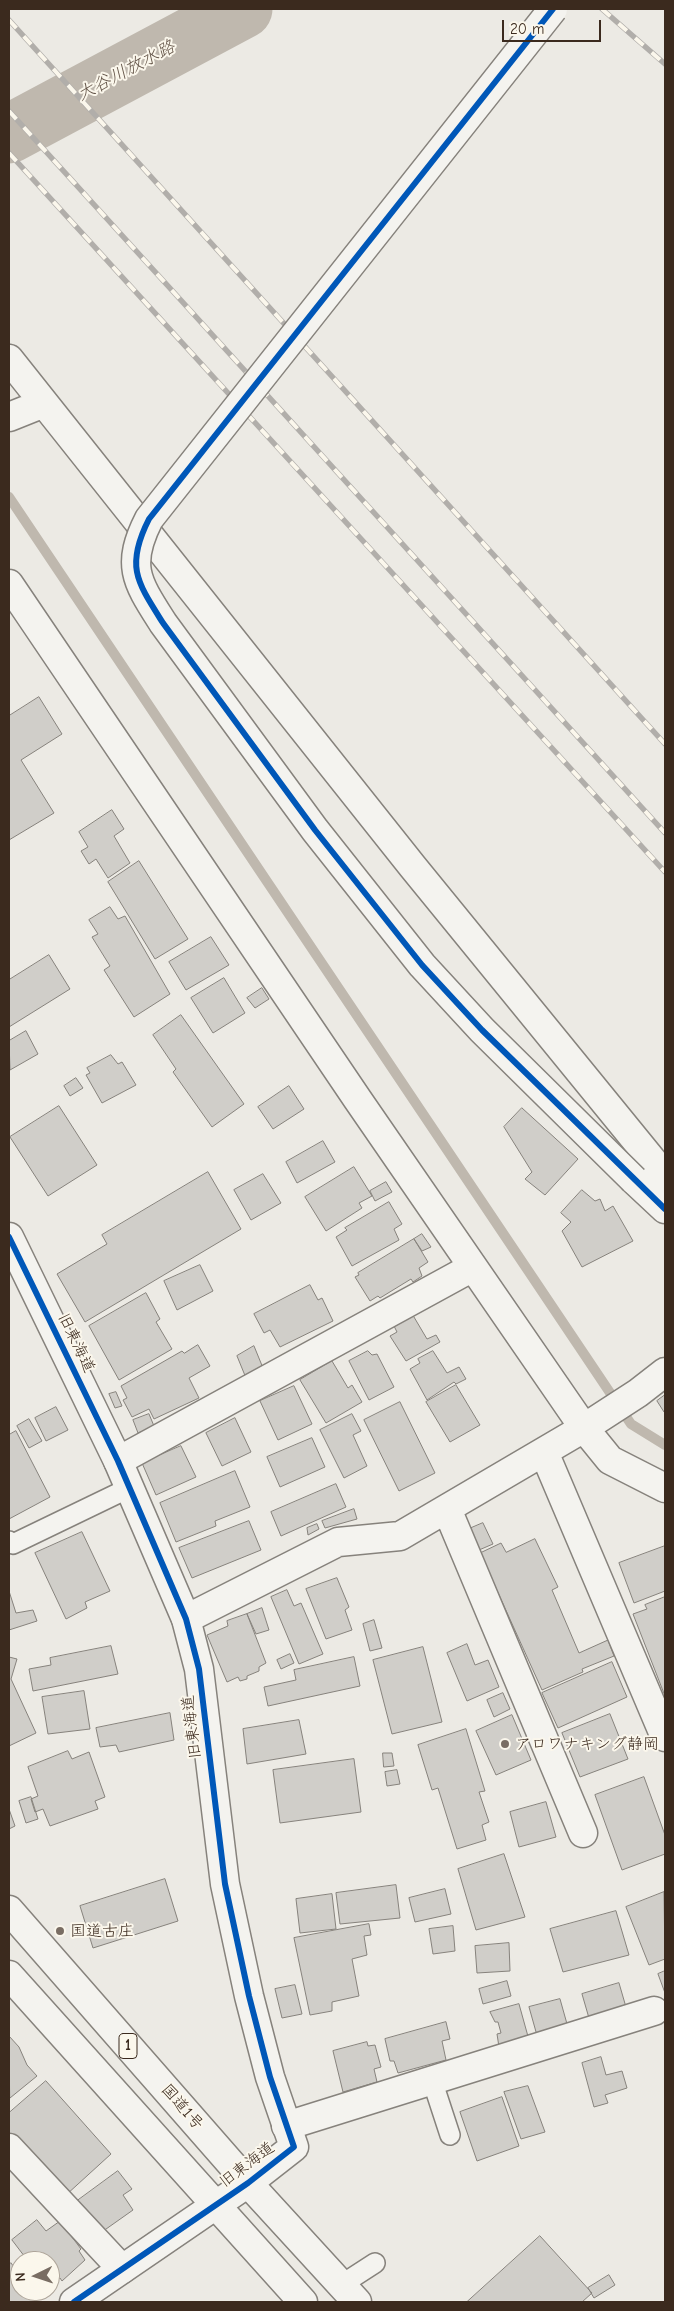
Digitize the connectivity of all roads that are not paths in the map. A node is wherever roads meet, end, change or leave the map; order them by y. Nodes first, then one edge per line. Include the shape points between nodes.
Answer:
1 (553, 9) edge
2 (9, 359) edge
3 (44, 403) junction
4 (9, 417) edge
5 (9, 584) edge
6 (665, 1176) edge
7 (665, 1208) edge
8 (9, 1237) edge
9 (473, 1267) junction
10 (665, 1372) edge
11 (584, 1428) junction
12 (544, 1452) junction
13 (118, 1461) junction
14 (129, 1488) junction
15 (665, 1488) edge
16 (447, 1509) junction
17 (9, 1541) edge
18 (186, 1619) junction
19 (665, 1737) edge
20 (583, 1833) dead end
21 (9, 1910) edge
22 (9, 1976) edge
23 (654, 2011) dead end
24 (432, 2080) junction
25 (286, 2126) junction
26 (450, 2135) dead end
27 (9, 2148) edge
28 (248, 2183) junction
29 (215, 2206) junction
30 (375, 2263) dead end
31 (122, 2269) junction
32 (349, 2293) edge
33 (74, 2302) edge
34 (303, 2302) edge

1 - 7 main road, bridge via 149,519 137,542 135,565 142,591 163,623 315,830 422,965 482,1030
2 - 3 main road
3 - 4 main road
3 - 6 main road via 413,867
5 - 9 main road
8 - 13 main road, 旧東海道
9 - 11 main road
9 - 13 main road
10 - 11 main road
11 - 12 main road
11 - 15 main road via 610,1460
12 - 16 main road
12 - 19 main road
13 - 14 main road, 旧東海道
14 - 17 lane via 13,1544
14 - 18 main road, 旧東海道
16 - 18 main road via 400,1536 338,1542
16 - 20 main road
18 - 25 main road, 旧東海道 via 199,1669 225,1884 249,1996
21 - 28 main road, 国道1号 / 1
22 - 29 main road
23 - 24 main road
24 - 25 main road
24 - 26 lane
25 - 28 main road, 旧東海道 via 294,2147
27 - 31 main road
28 - 29 main road, 旧東海道
28 - 32 main road, 国道1号 / 1
29 - 31 main road, 旧東海道
29 - 34 main road
30 - 32 lane
31 - 33 main road, 旧東海道

